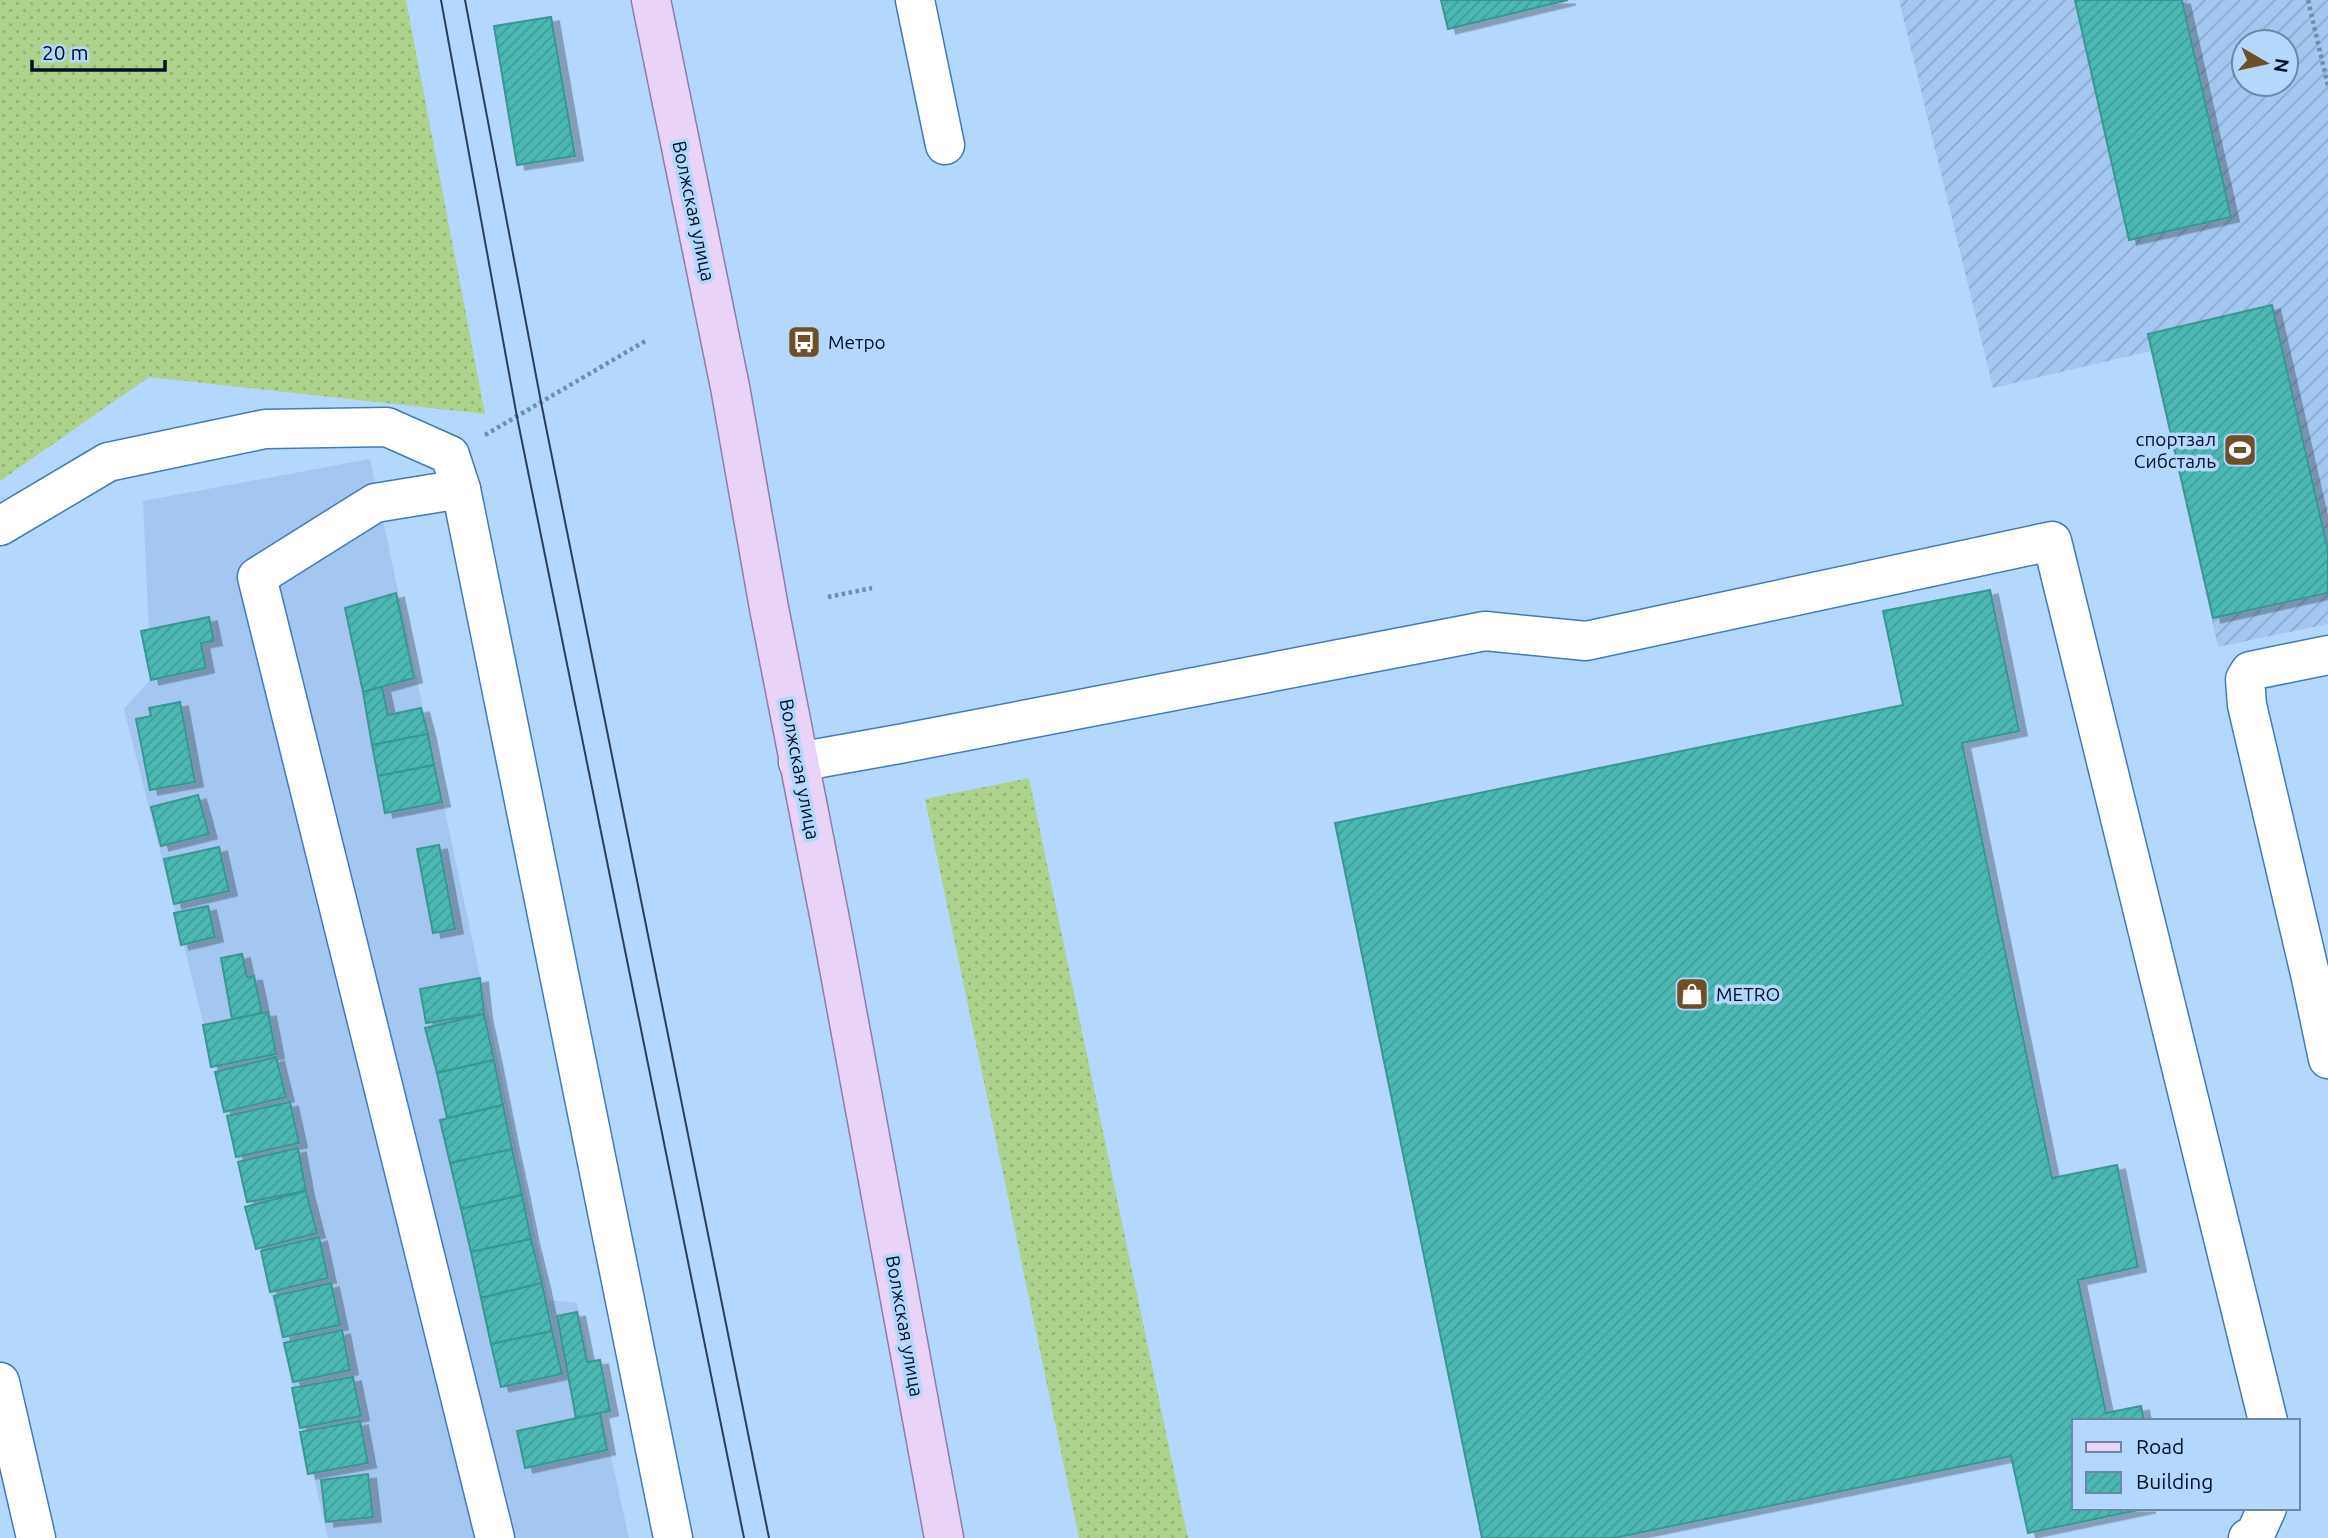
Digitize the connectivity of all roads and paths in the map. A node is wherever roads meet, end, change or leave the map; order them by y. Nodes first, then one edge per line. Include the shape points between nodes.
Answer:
1 (651, 0) edge
2 (915, 0) edge
3 (2308, 0) edge
4 (2328, 86) edge
5 (945, 145) dead end
6 (647, 340) dead end
7 (456, 472) junction
8 (0, 526) edge
9 (872, 588) dead end
10 (828, 597) dead end
11 (2328, 655) edge
12 (798, 762) junction
13 (2320, 977) edge
14 (2328, 1059) edge
15 (0, 1382) edge
16 (2267, 1419) edge
17 (2266, 1510) edge
18 (940, 1537) edge
19 (36, 1538) edge
20 (495, 1538) edge
21 (673, 1538) edge
22 (2248, 1538) edge

1 - 12 main road, Волжская улица via 730,387
2 - 5 street
3 - 4 path
6 - 7 path
7 - 8 street via 387,427 265,429 108,461
7 - 20 street via 375,503 257,576
7 - 21 street
9 - 10 path
11 - 13 street via 2250,671 2245,678 2247,705
12 - 16 street via 1485,631 1586,641 2052,541
12 - 18 main road, Волжская улица
13 - 14 street
15 - 19 street
17 - 22 street via 2253,1537

